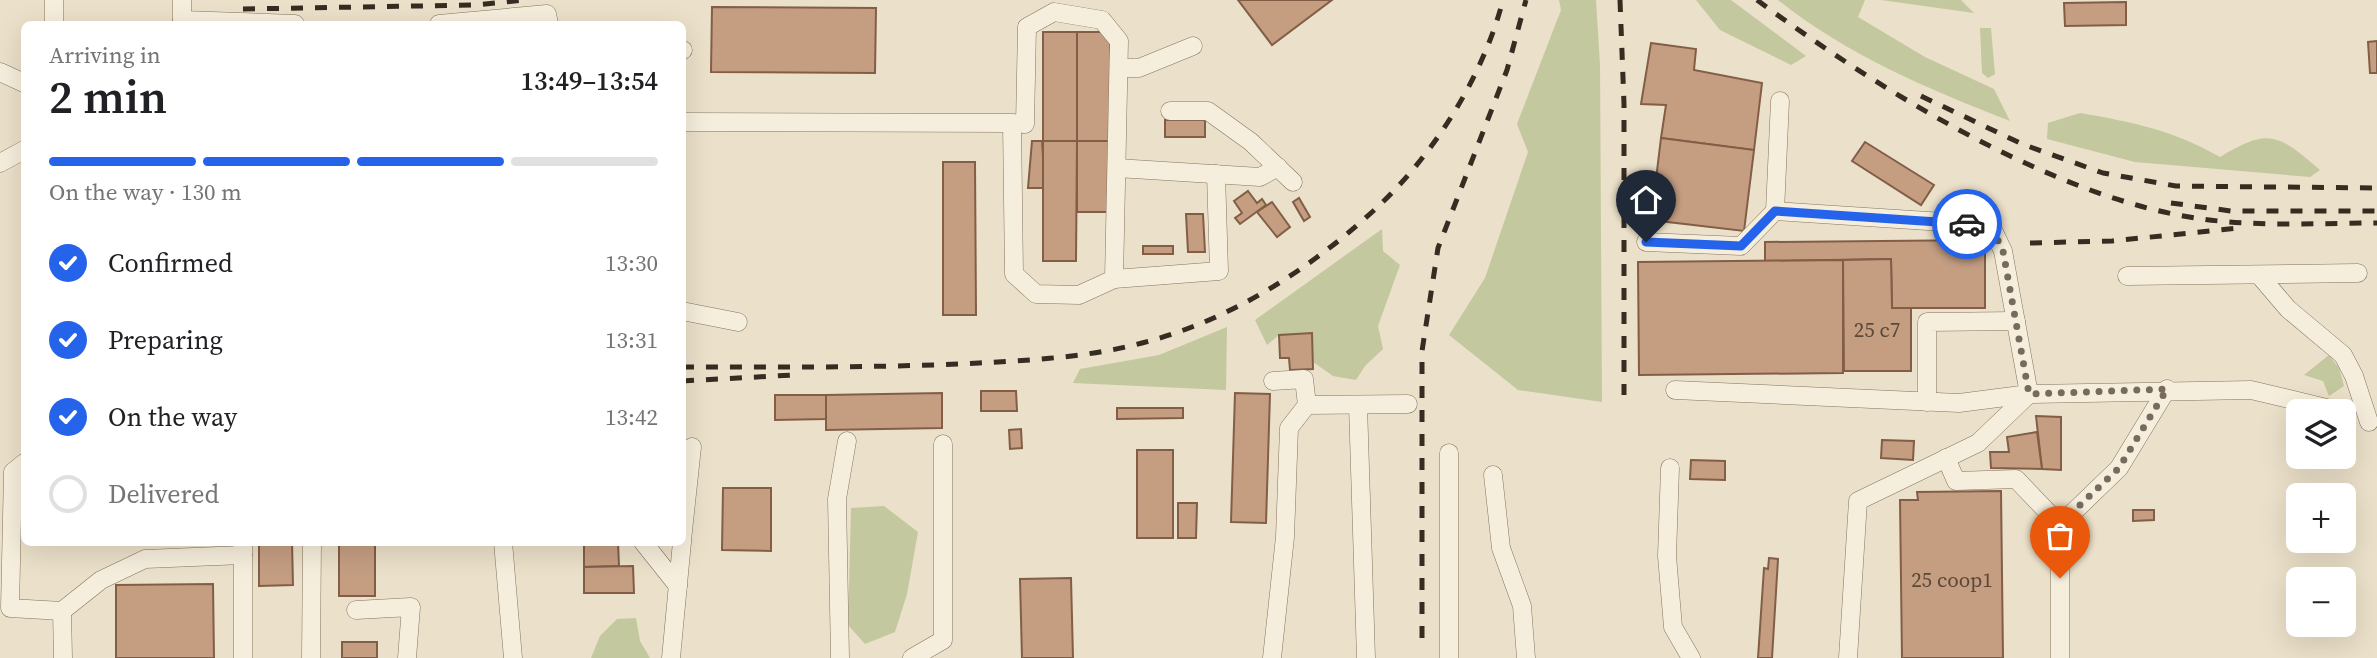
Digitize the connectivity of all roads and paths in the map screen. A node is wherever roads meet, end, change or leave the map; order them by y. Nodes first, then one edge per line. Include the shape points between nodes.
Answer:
1 (54, 0) edge
2 (182, 0) edge
3 (54, 21) edge
4 (182, 21) edge
5 (492, 21) edge
6 (548, 21) edge
7 (1192, 46) dead end
8 (1119, 68) junction
9 (0, 72) edge
10 (21, 82) edge
11 (1780, 101) dead end
12 (1170, 111) dead end
13 (686, 122) edge
14 (1012, 123) junction
15 (21, 152) edge
16 (0, 163) edge
17 (1278, 167) junction
18 (1117, 168) junction
19 (1216, 174) junction
20 (1293, 182) dead end
21 (1775, 211) junction
22 (1646, 242) dead end
23 (2358, 273) dead end
24 (2259, 275) junction
25 (2127, 276) dead end
26 (1114, 279) junction
27 (686, 313) edge
28 (2016, 321) junction
29 (738, 322) dead end
30 (1273, 381) dead end
31 (2167, 389) junction
32 (1675, 390) dead end
33 (2029, 394) junction
34 (2288, 399) edge
35 (1927, 402) junction
36 (1408, 404) dead end
37 (1307, 405) junction
38 (1358, 405) junction
39 (2356, 418) edge
40 (2373, 424) edge
41 (848, 441) dead end
42 (943, 444) dead end
43 (692, 447) dead end
44 (1449, 453) dead end
45 (1945, 458) junction
46 (21, 465) edge
47 (1670, 468) dead end
48 (1493, 475) dead end
49 (686, 503) edge
50 (2060, 524) junction
51 (312, 546) edge
52 (503, 546) edge
53 (646, 546) edge
54 (682, 546) edge
55 (243, 549) edge
56 (678, 586) junction
57 (356, 610) dead end
58 (62, 611) junction
59 (63, 658) edge
60 (243, 658) edge
61 (311, 658) edge
62 (407, 658) edge
63 (513, 658) edge
64 (671, 658) edge
65 (840, 658) edge
66 (912, 658) edge
67 (1272, 658) edge
68 (1366, 658) edge
69 (1449, 658) edge
70 (1526, 658) edge
71 (1691, 658) edge
72 (1848, 658) edge
73 (2060, 658) edge

1 - 3 lane
2 - 4 lane
5 - 6 lane via 547,14
7 - 8 lane via 1139,68
8 - 14 lane via 1119,41 1102,20 1054,12 1027,27 1025,124
8 - 18 lane
9 - 10 lane
11 - 21 lane
12 - 17 lane via 1208,111
13 - 14 lane
14 - 26 lane via 1014,274 1036,295 1079,295
15 - 16 lane
17 - 19 lane via 1260,177
17 - 20 lane
18 - 19 lane
18 - 26 lane
19 - 26 lane via 1219,271
21 - 22 lane via 1741,246
21 - 28 lane via 1974,224 1994,232 2003,251
23 - 24 lane
24 - 25 lane
24 - 40 lane via 2288,309 2343,355
27 - 29 lane
28 - 33 lane
28 - 35 lane via 1927,322
30 - 37 lane via 1304,379
31 - 33 lane
31 - 34 lane via 2251,390
31 - 50 lane via 2119,468
32 - 35 lane
33 - 35 lane
33 - 45 lane via 1978,443
36 - 38 lane
37 - 38 lane
37 - 67 lane via 1289,428 1285,537
38 - 68 lane
39 - 40 lane
41 - 65 lane via 836,499
42 - 66 lane via 943,640
43 - 49 lane
44 - 69 lane
45 - 50 lane via 1956,481 2016,479
45 - 72 lane via 1858,500
46 - 58 lane via 13,472 10,608
47 - 71 lane via 1667,556 1673,627
48 - 70 lane via 1500,548 1522,606
50 - 73 lane
51 - 61 lane
52 - 63 lane
53 - 56 lane
54 - 56 lane
55 - 58 lane via 145,559 101,580
55 - 60 lane
56 - 64 lane
57 - 62 lane via 411,607
58 - 59 lane

